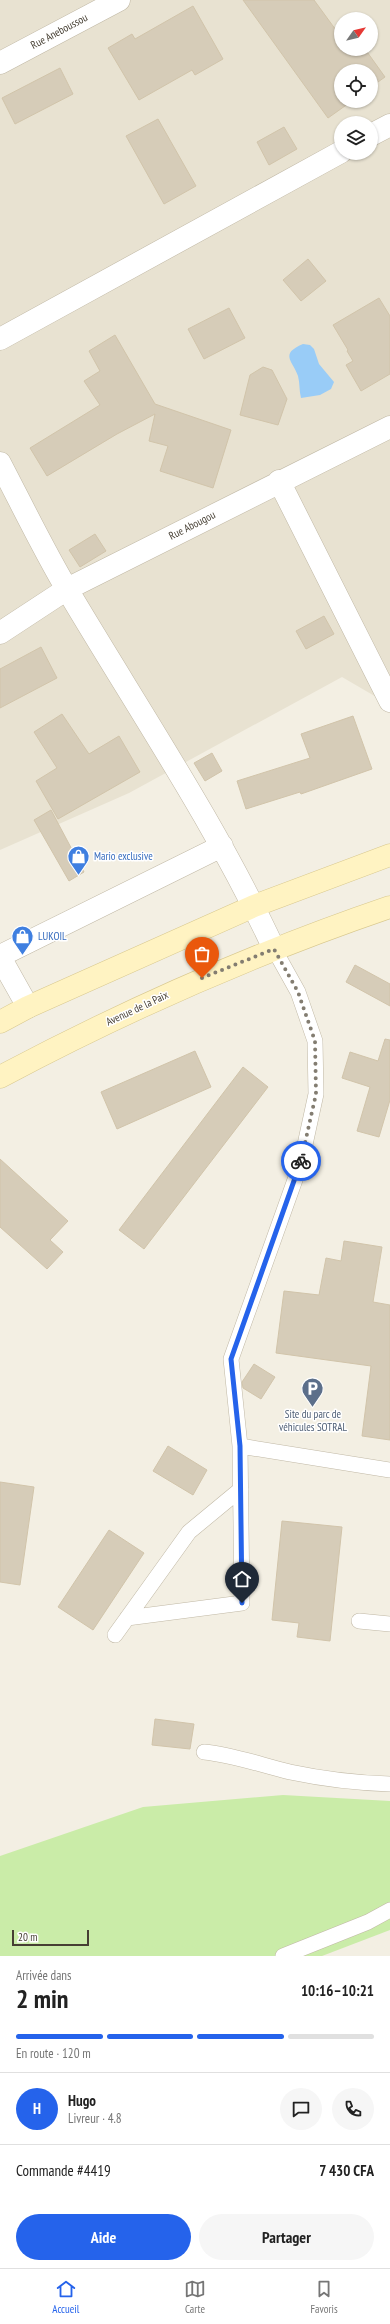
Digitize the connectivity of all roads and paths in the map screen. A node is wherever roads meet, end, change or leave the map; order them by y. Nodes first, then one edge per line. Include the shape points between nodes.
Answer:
1 (119, 0) edge
2 (0, 63) edge
3 (390, 125) edge
4 (378, 131) edge
5 (334, 156) edge
6 (0, 339) edge
7 (390, 427) edge
8 (0, 463) edge
9 (279, 481) junction
10 (67, 589) junction
11 (0, 634) edge
12 (390, 701) edge
13 (222, 846) junction
14 (390, 855) edge
15 (254, 906) junction
16 (390, 907) edge
17 (274, 949) junction
18 (0, 956) edge
19 (28, 1007) junction
20 (0, 1022) edge
21 (0, 1077) edge
22 (240, 1446) junction
23 (390, 1470) edge
24 (241, 1489) junction
25 (127, 1618) junction
26 (359, 1621) dead end
27 (390, 1624) edge
28 (115, 1635) dead end
29 (204, 1752) dead end
30 (390, 1784) edge
31 (390, 1910) edge
32 (283, 1956) edge

1 - 2 street, Rue Aneboussou
3 - 4 street
5 - 6 street
7 - 9 street, Rue Abougou
8 - 10 street
9 - 10 street, Rue Abougou
9 - 12 street
10 - 11 street, Rue Abougou
10 - 13 street
13 - 15 street
13 - 18 street
14 - 15 main road
15 - 17 street
15 - 19 main road
16 - 17 main road, Avenue de la Paix via 314,932
17 - 21 main road, Avenue de la Paix via 188,984
17 - 22 lane via 298,992 315,1041 316,1094 301,1163 231,1359
18 - 19 street
19 - 20 main road
22 - 23 lane
22 - 24 lane
24 - 25 lane via 189,1532
24 - 25 lane via 242,1603
25 - 28 lane
26 - 27 lane
29 - 30 lane via 316,1776 361,1783
31 - 32 lane via 368,1922

